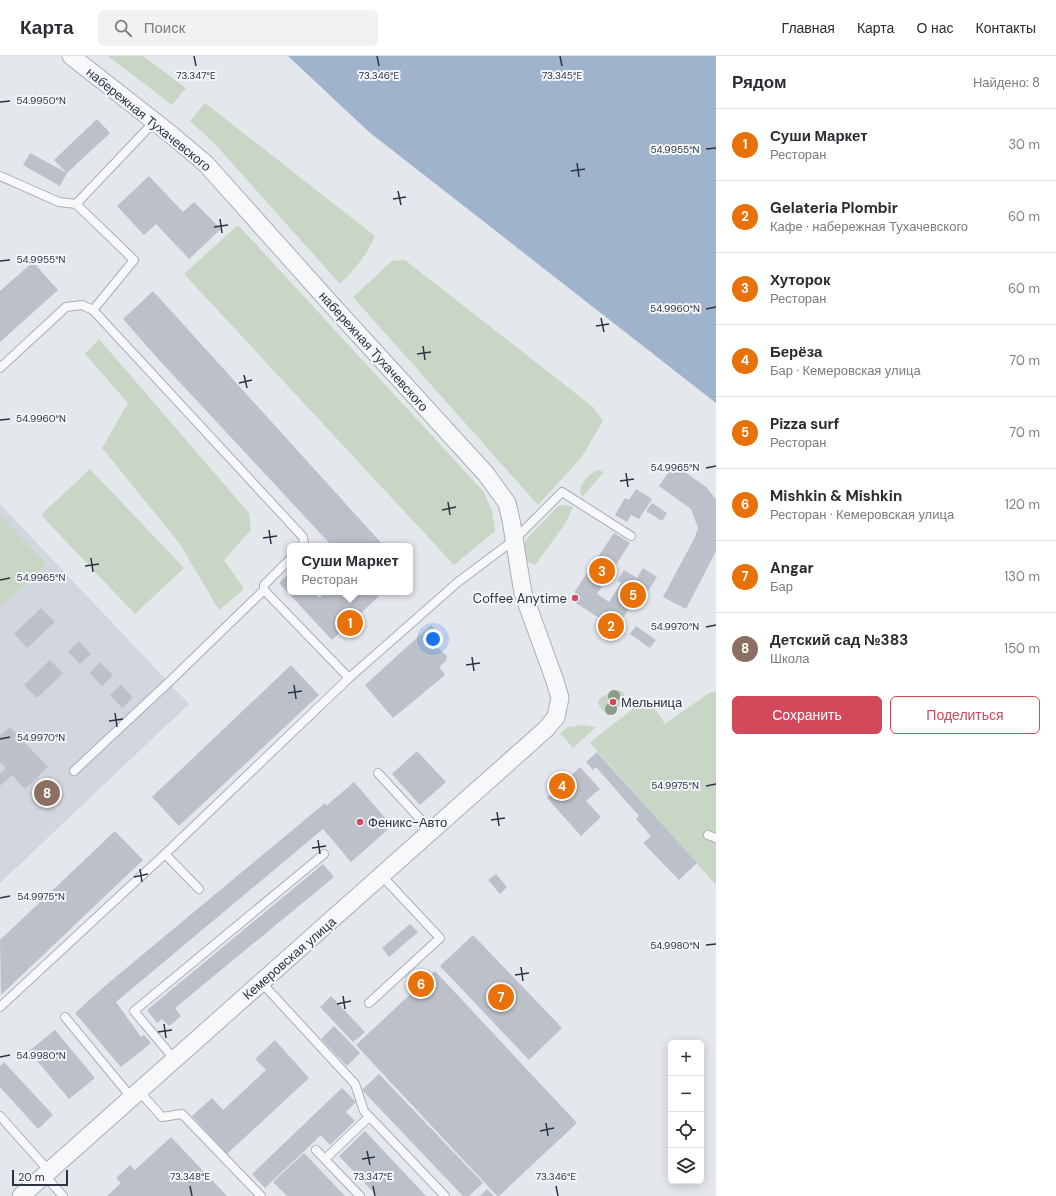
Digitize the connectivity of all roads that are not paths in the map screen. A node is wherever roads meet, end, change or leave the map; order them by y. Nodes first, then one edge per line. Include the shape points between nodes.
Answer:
1 (71, 56) edge
2 (154, 122) junction
3 (0, 176) edge
4 (76, 204) junction
5 (93, 310) junction
6 (0, 368) edge
7 (630, 536) dead end
8 (514, 540) junction
9 (303, 543) edge
10 (287, 562) edge
11 (264, 590) junction
12 (349, 678) junction
13 (556, 717) joint
14 (74, 771) dead end
15 (378, 773) dead end
16 (432, 832) junction
17 (165, 854) junction
18 (324, 854) dead end
19 (382, 876) junction
20 (199, 889) dead end
21 (261, 982) junction
22 (369, 1003) dead end
23 (0, 1007) edge
24 (65, 1017) dead end
25 (175, 1060) junction
26 (135, 1094) junction
27 (0, 1116) edge
28 (369, 1117) junction
29 (316, 1150) dead end
30 (325, 1159) junction
31 (46, 1173) junction
32 (20, 1196) edge
33 (64, 1196) edge
34 (261, 1196) edge
35 (360, 1196) edge
36 (445, 1196) edge

1 - 2 street, набережная Тухачевского
2 - 4 lane
2 - 8 street, набережная Тухачевского via 206,164 486,474 507,503
3 - 4 lane via 59,202
4 - 5 lane via 134,260
5 - 6 lane via 82,305 66,307
5 - 9 lane via 303,537
7 - 8 lane via 562,492
8 - 12 lane via 458,582
8 - 13 street, набережная Тухачевского via 523,593 560,698
10 - 11 lane via 264,585
11 - 12 lane
11 - 14 lane
12 - 17 lane
13 - 16 street, Кемеровская улица via 546,730
15 - 16 lane
16 - 19 street, Кемеровская улица
17 - 20 lane
17 - 23 lane
18 - 25 lane via 134,1011
19 - 21 street, Кемеровская улица
19 - 22 lane via 440,938
21 - 25 street, Кемеровская улица
21 - 28 lane via 355,1084 364,1111
24 - 26 lane
25 - 26 street, Кемеровская улица
26 - 31 street, Кемеровская улица
26 - 34 lane via 162,1117 182,1114
27 - 31 lane
28 - 30 lane
28 - 36 lane
29 - 30 lane
30 - 35 lane
31 - 32 street, Кемеровская улица
31 - 33 lane

